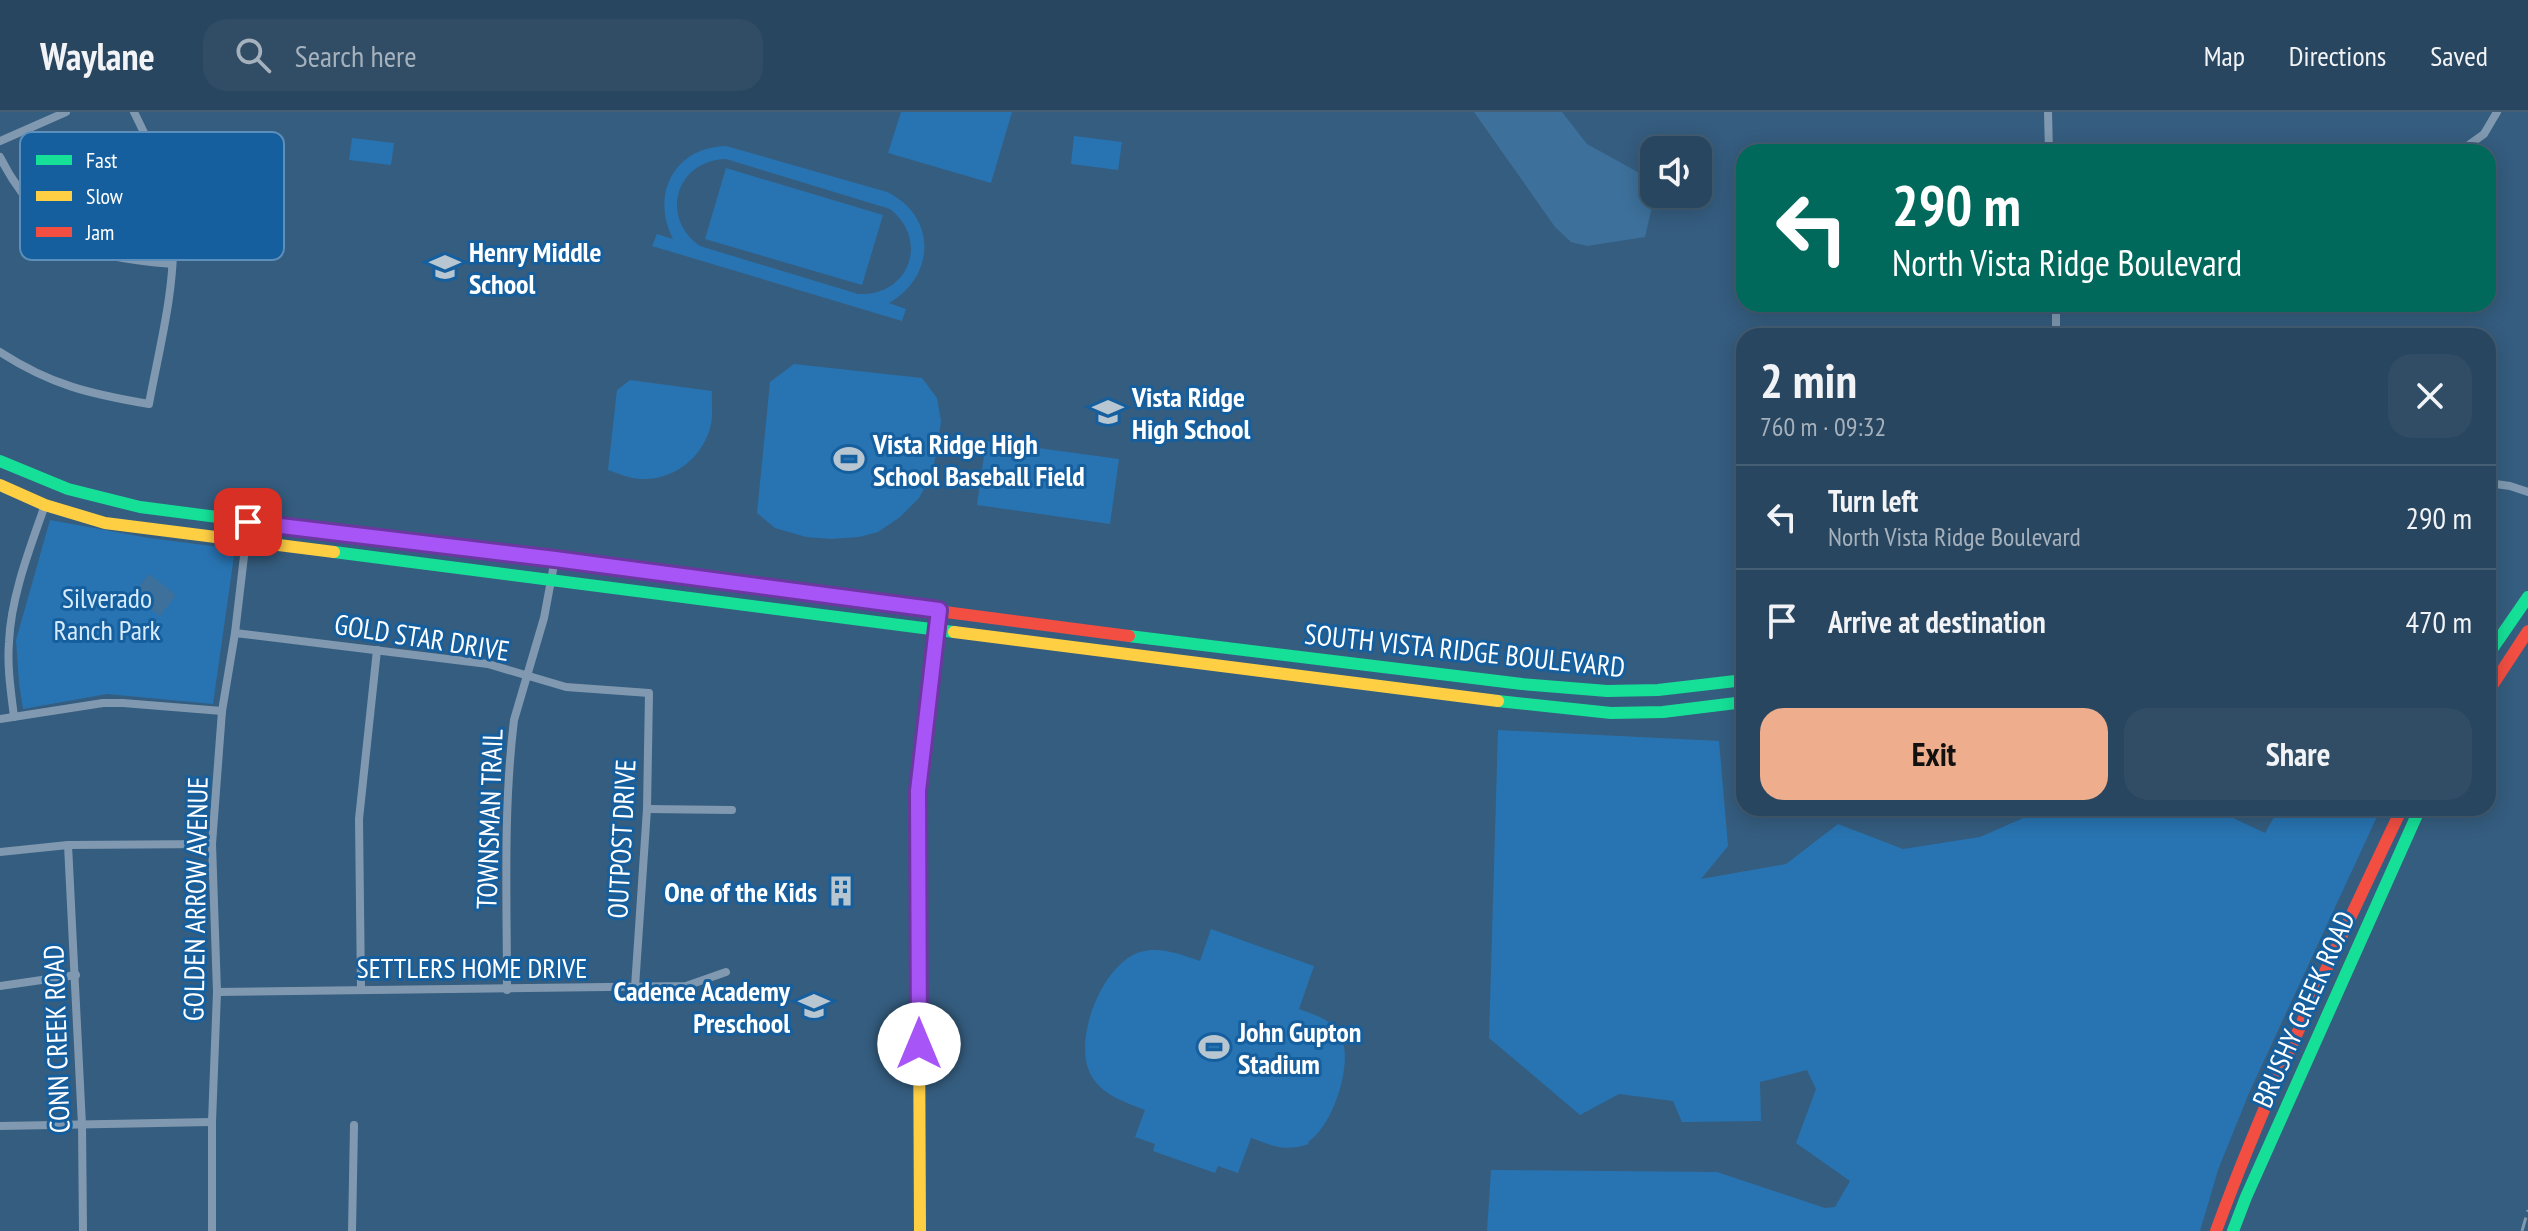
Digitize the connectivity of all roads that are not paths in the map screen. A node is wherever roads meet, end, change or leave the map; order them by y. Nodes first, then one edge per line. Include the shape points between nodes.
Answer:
1 (66, 112) edge
2 (134, 112) edge
3 (2048, 112) edge
4 (2497, 112) edge
5 (20, 132) edge
6 (20, 132) edge
7 (143, 132) edge
8 (0, 141) edge
9 (2049, 144) edge
10 (2470, 144) edge
11 (0, 157) edge
12 (20, 192) edge
13 (131, 260) edge
14 (172, 260) edge
15 (172, 264) junction
16 (0, 352) edge
17 (0, 461) edge
18 (2496, 484) edge
19 (0, 485) edge
20 (2528, 492) edge
21 (45, 505) junction
22 (248, 522) junction
23 (246, 541) junction
24 (555, 559) junction
25 (551, 580) junction
26 (2528, 597) edge
27 (939, 610) junction
28 (936, 629) junction
29 (2528, 631) edge
30 (235, 633) junction
31 (2496, 643) edge
32 (377, 650) junction
33 (527, 677) junction
34 (2496, 680) edge
35 (1736, 681) edge
36 (649, 693) joint
37 (1736, 703) edge
38 (222, 711) junction
39 (14, 717) junction
40 (0, 719) edge
41 (647, 809) junction
42 (732, 810) dead end
43 (2398, 816) edge
44 (2416, 816) edge
45 (212, 844) junction
46 (68, 845) junction
47 (0, 852) edge
48 (726, 972) dead end
49 (76, 975) junction
50 (0, 986) edge
51 (635, 987) junction
52 (361, 990) junction
53 (507, 990) junction
54 (217, 992) junction
55 (212, 1122) junction
56 (82, 1125) junction
57 (354, 1125) dead end
58 (0, 1126) edge
59 (2256, 1130) junction
60 (2273, 1138) junction
61 (83, 1231) edge
62 (212, 1231) edge
63 (352, 1231) edge
64 (920, 1231) edge
65 (2216, 1231) edge
66 (2233, 1231) edge

1 - 6 street
2 - 7 street
3 - 9 street
4 - 10 street via 2484,134
5 - 8 street
11 - 12 street
13 - 15 street
14 - 15 street
15 - 16 street via 149,404 78,390
17 - 22 street, SOUTH VISTA RIDGE BOULEVARD via 96,498
18 - 20 street
19 - 21 street, SOUTH VISTA RIDGE BOULEVARD
21 - 23 street, SOUTH VISTA RIDGE BOULEVARD via 105,523
21 - 39 street via 9,639
22 - 23 street, GOLDEN ARROW AVENUE
22 - 24 street, SOUTH VISTA RIDGE BOULEVARD
23 - 25 street, SOUTH VISTA RIDGE BOULEVARD
23 - 30 street, GOLDEN ARROW AVENUE
24 - 25 street, TOWNSMAN TRAIL
24 - 27 street, SOUTH VISTA RIDGE BOULEVARD
25 - 28 street, SOUTH VISTA RIDGE BOULEVARD
25 - 33 street, TOWNSMAN TRAIL
26 - 31 street
27 - 28 street
27 - 35 street, SOUTH VISTA RIDGE BOULEVARD via 1522,684 1607,691
28 - 37 street, SOUTH VISTA RIDGE BOULEVARD via 1579,711 1663,712
28 - 64 street via 918,791
29 - 34 street
30 - 32 street, GOLD STAR DRIVE
30 - 38 street, GOLDEN ARROW AVENUE
32 - 33 street, GOLD STAR DRIVE via 488,664
32 - 52 street via 359,819
33 - 36 street, GOLD STAR DRIVE via 566,687
33 - 53 street, TOWNSMAN TRAIL via 514,720 507,808
36 - 41 street, OUTPOST DRIVE
38 - 39 street via 103,703
38 - 45 street, GOLDEN ARROW AVENUE
39 - 40 street
41 - 42 street
41 - 51 street, OUTPOST DRIVE
43 - 59 street, BRUSHY CREEK ROAD
44 - 60 street, BRUSHY CREEK ROAD
45 - 46 street
45 - 54 street, GOLDEN ARROW AVENUE
46 - 47 street
46 - 49 street, CONN CREEK ROAD
48 - 51 street, SETTLERS HOME DRIVE via 686,986
49 - 50 street
49 - 56 street, CONN CREEK ROAD
51 - 53 street, SETTLERS HOME DRIVE
52 - 53 street, SETTLERS HOME DRIVE
52 - 54 street, SETTLERS HOME DRIVE
54 - 55 street, GOLDEN ARROW AVENUE
55 - 56 street
55 - 62 street, GOLDEN ARROW AVENUE
56 - 58 street
56 - 61 street, CONN CREEK ROAD
57 - 63 street
59 - 60 street
59 - 65 street, BRUSHY CREEK ROAD
60 - 66 street, BRUSHY CREEK ROAD

